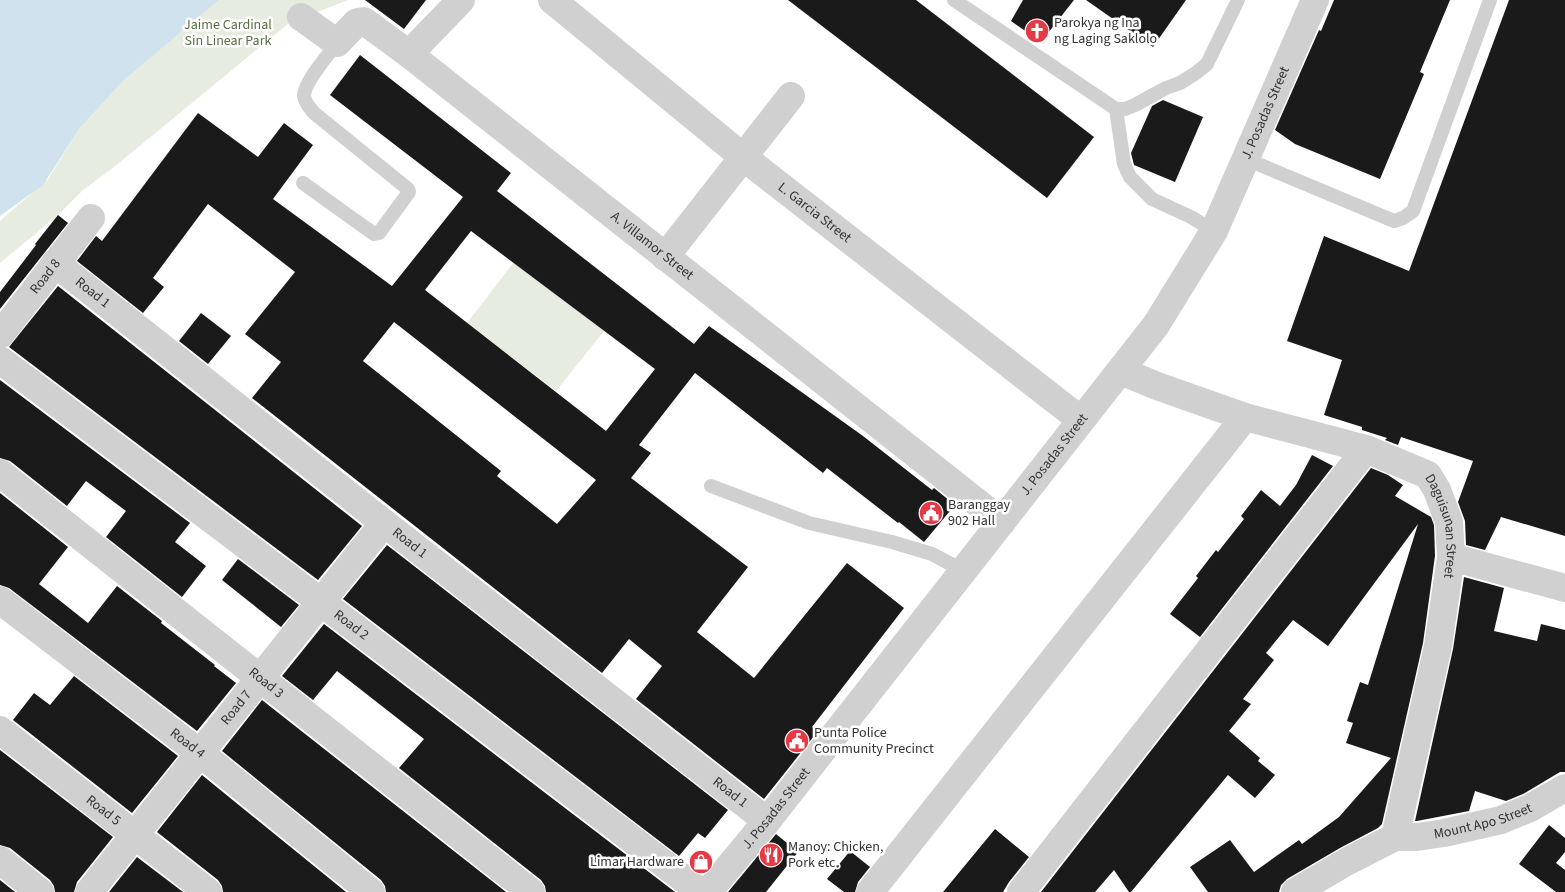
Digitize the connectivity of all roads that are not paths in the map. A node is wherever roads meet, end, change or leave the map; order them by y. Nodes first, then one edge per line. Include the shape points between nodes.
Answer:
1 (461, 0) edge
2 (552, 0) edge
3 (954, 0) edge
4 (1238, 0) edge
5 (1315, 0) edge
6 (1490, 0) edge
7 (301, 17) dead end
8 (337, 43) junction
9 (409, 54) junction
10 (791, 96) dead end
11 (1116, 109) junction
12 (743, 157) junction
13 (1246, 159) junction
14 (303, 183) dead end
15 (91, 218) dead end
16 (1214, 231) junction
17 (665, 257) junction
18 (55, 263) junction
19 (0, 335) edge
20 (0, 360) edge
21 (1121, 370) junction
22 (1245, 417) junction
23 (1082, 420) junction
24 (1366, 449) junction
25 (0, 473) edge
26 (711, 486) dead end
27 (1002, 522) junction
28 (384, 523) junction
29 (1451, 557) junction
30 (964, 571) junction
31 (1565, 588) edge
32 (0, 600) edge
33 (321, 602) junction
34 (260, 679) junction
35 (0, 730) edge
36 (200, 753) junction
37 (1565, 788) edge
38 (767, 821) junction
39 (136, 835) junction
40 (1395, 837) junction
41 (0, 860) edge
42 (40, 892) edge
43 (89, 892) edge
44 (208, 892) edge
45 (371, 892) edge
46 (531, 892) edge
47 (701, 892) edge
48 (708, 892) edge
49 (870, 892) edge
50 (1021, 892) edge
51 (1295, 892) edge

1 - 9 street
2 - 12 street, L. Garcia Street
3 - 11 lane
4 - 11 lane via 1208,64 1180,83 1135,105
5 - 13 street, J. Posadas Street
6 - 13 lane via 1413,211 1403,218 1394,221
7 - 8 street
8 - 9 street, A. Villamor Street via 357,22 364,21
8 - 14 lane via 311,77 304,95 307,105 410,192 379,233 374,234
9 - 17 street, A. Villamor Street
10 - 12 street
11 - 16 lane via 1124,164 1130,177 1152,199
12 - 17 street
12 - 23 street, L. Garcia Street
13 - 16 street, J. Posadas Street
15 - 18 street, Road 8
16 - 21 street, J. Posadas Street via 1156,325
17 - 27 street, A. Villamor Street
18 - 19 street, Road 8
18 - 28 street, Road 1
20 - 33 street, Road 2
21 - 22 street, Daguisunan Street
21 - 23 street, J. Posadas Street
22 - 24 street, Daguisunan Street
22 - 49 street
23 - 27 street, J. Posadas Street
24 - 29 street, Daguisunan Street via 1428,475 1449,522
24 - 50 street
25 - 34 street, Road 3
26 - 30 lane via 809,523 932,554
27 - 30 street, J. Posadas Street
28 - 33 street, Road 7
28 - 38 street, Road 1
29 - 31 street
29 - 40 street, Daguisunan Street via 1438,646
30 - 38 street, J. Posadas Street
32 - 36 street, Road 4
33 - 34 street, Road 7
33 - 47 street, Road 2
34 - 36 street, Road 7
34 - 46 street, Road 3
35 - 39 street, Road 5
36 - 39 street, Road 7
36 - 45 street, Road 4
37 - 40 street, Mount Apo Street via 1502,820 1444,833
38 - 48 street, J. Posadas Street
39 - 43 street, Road 7
39 - 44 street, Road 5
40 - 51 street
41 - 42 street

